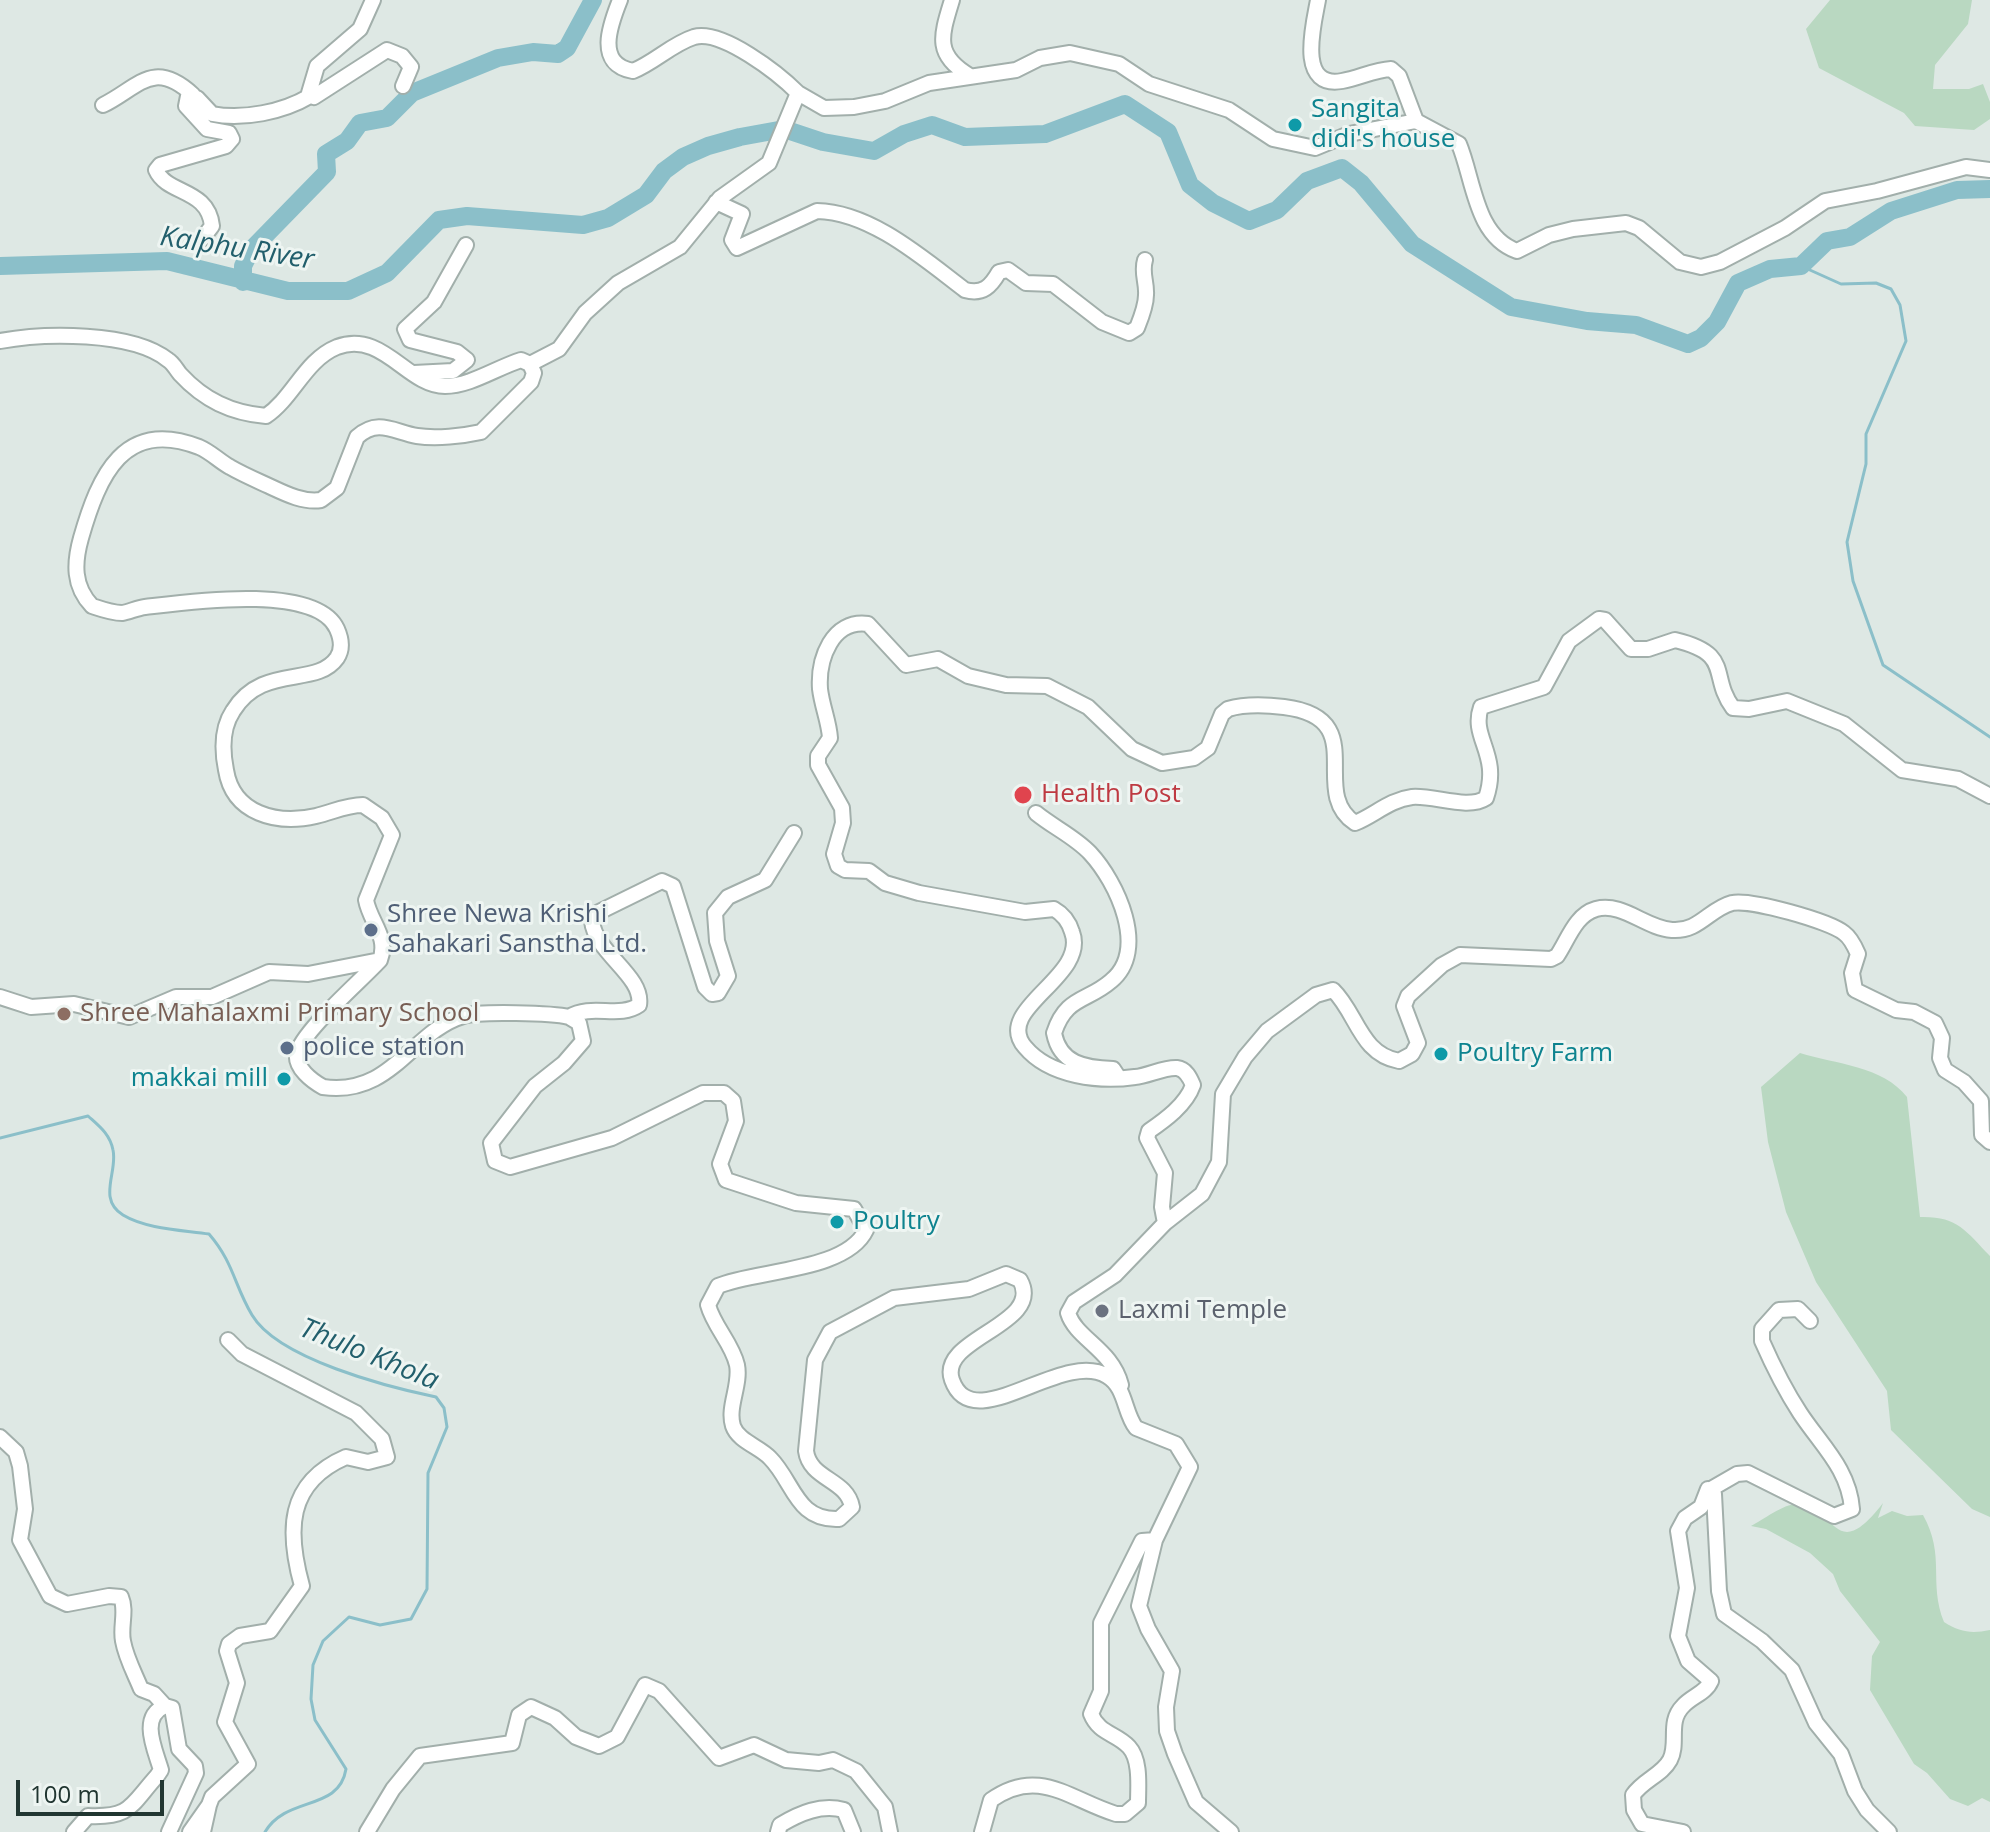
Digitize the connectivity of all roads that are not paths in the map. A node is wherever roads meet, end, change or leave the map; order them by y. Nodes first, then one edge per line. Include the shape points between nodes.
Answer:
1 (373, 0) edge
2 (620, 0) edge
3 (952, 0) edge
4 (1318, 0) edge
5 (970, 76) junction
6 (403, 86) dead end
7 (798, 93) junction
8 (193, 95) junction
9 (310, 96) junction
10 (103, 105) dead end
11 (1416, 121) junction
12 (1990, 170) edge
13 (716, 202) junction
14 (202, 239) dead end
15 (466, 245) dead end
16 (1145, 260) dead end
17 (0, 341) edge
18 (530, 364) junction
19 (414, 373) junction
20 (1990, 796) edge
21 (1036, 813) dead end
22 (794, 833) dead end
23 (380, 960) junction
24 (0, 997) edge
25 (569, 1017) junction
26 (1119, 1078) junction
27 (1990, 1142) edge
28 (1165, 1223) junction
29 (1810, 1321) dead end
30 (228, 1340) dead end
31 (1123, 1397) junction
32 (0, 1437) edge
33 (1711, 1489) junction
34 (1155, 1540) junction
35 (165, 1706) junction
36 (209, 1805) junction
37 (74, 1832) edge
38 (169, 1832) edge
39 (190, 1832) edge
40 (203, 1832) edge
41 (367, 1832) edge
42 (778, 1832) edge
43 (853, 1832) edge
44 (890, 1832) edge
45 (982, 1832) edge
46 (1231, 1832) edge
47 (1683, 1832) edge
48 (1889, 1832) edge

1 - 9 street via 360,29 317,66
2 - 7 street via 607,41 620,67 633,71 681,43 705,36 757,60
3 - 5 street via 944,55
4 - 11 street via 1311,57 1317,73 1335,81 1391,69
5 - 7 street via 854,107 824,108
5 - 11 street via 1016,70 1040,58 1070,53 1119,64 1149,84 1240,115 1273,139 1315,148 1349,134
6 - 9 street via 411,67 387,50 320,95
7 - 13 street via 769,163
8 - 9 street via 212,114 233,116 283,109
8 - 10 street via 154,77 132,84
8 - 14 street via 186,106 207,129 231,135 230,143 156,170 162,180 191,193 206,212 212,226
11 - 12 street via 1459,144 1491,233 1507,248 1517,251 1561,232 1626,223 1680,262 1701,267 1785,228 1825,201 1966,167
13 - 16 street via 742,214 732,240 737,248 817,211 831,211 905,245 965,290 990,287 999,272 1008,270 1026,283 1053,284 1102,322 1129,333 1142,313
13 - 18 street via 680,247 618,283 585,313 559,349
15 - 19 street via 434,302 405,329 410,340 457,352 467,360 453,371
17 - 19 street via 66,334 154,351 215,404 266,416 309,369 338,347 353,345 388,354
18 - 19 street via 521,360 463,384 444,386
18 - 23 street via 531,382 481,432 418,436 379,426 362,432 337,488 312,502 227,466 200,447 140,441 129,446 106,477 80,543 78,584 92,606 121,613 269,599 308,606 334,624 341,640 335,661 318,671 268,680 245,694 228,719 223,757 234,798 256,812 304,818 363,805 382,818 391,844 366,900 383,943
20 - 26 street via 1958,779 1902,770 1844,724 1787,701 1733,708 1721,670 1707,653 1675,640 1631,649 1599,619 1569,641 1544,687 1481,707 1478,725 1492,768 1486,798 1466,803 1414,797 1387,804 1355,823 1343,815 1338,799 1335,743 1310,712 1228,709 1208,748 1194,758 1162,763 1146,759 1088,707 1047,686 1006,685 968,676 938,659 906,665 868,624 843,627 830,642 820,687 830,738 818,756 842,808 834,854 838,866 869,871 885,883 919,893 1025,912 1058,910 1074,937 1073,952 1053,984 1029,1006 1018,1027 1019,1038 1033,1054 1064,1071 1094,1080
21 - 26 street via 1098,863 1127,923 1126,960 1119,972 1064,1009 1054,1033 1062,1054 1074,1062 1113,1069
22 - 25 street via 765,880 728,897 715,913 728,976 718,993 705,987 673,886 662,881 599,912 592,921 597,942 637,990 639,1005 625,1012 581,1010
23 - 24 street via 308,974 269,972 212,997 176,997 129,1017 74,1004 31,1007
23 - 25 street via 301,1046 299,1065 323,1087 365,1083 465,1015
25 - 31 street via 579,1023 583,1041 535,1086 496,1134 491,1143 499,1166 524,1166 582,1148 703,1093 724,1093 736,1110 720,1164 726,1180 796,1203 854,1209 864,1222 864,1236 841,1251 795,1270 731,1280 718,1286 708,1305 736,1361 733,1427 774,1461 795,1499 810,1513 839,1519 852,1507 850,1496 807,1460 806,1419 819,1349 830,1332 894,1298 969,1289 1011,1275 1023,1286 1022,1303 953,1362 951,1379 959,1392 978,1402 989,1401 1052,1375 1080,1371 1111,1377
26 - 28 street via 1178,1068 1193,1085 1147,1138 1165,1173
27 - 28 street via 1982,1135 1977,1093 1945,1070 1935,1023 1855,990 1852,973 1858,954 1845,934 1785,910 1743,901 1686,929 1658,927 1606,908 1582,916 1551,959 1473,953 1449,959 1408,996 1404,1006 1418,1043 1399,1061 1371,1047 1333,990 1316,995 1267,1031 1245,1057 1223,1094 1223,1134 1214,1174 1202,1194
28 - 31 street via 1138,1255 1074,1302 1068,1313 1076,1329 1100,1347 1115,1368
29 - 33 street via 1798,1309 1779,1310 1762,1329 1762,1341 1799,1412 1841,1469 1851,1489 1852,1509 1834,1516 1748,1473
30 - 36 street via 242,1354 356,1413 382,1439 387,1457 368,1462 346,1457 329,1466 294,1511 291,1529 300,1593 270,1631 240,1636 229,1644 237,1683 225,1722 248,1764
31 - 34 street via 1136,1428 1176,1444 1190,1467
32 - 35 street via 16,1452 25,1509 20,1540 44,1587 67,1604 121,1597 123,1641 134,1674 141,1689
33 - 47 street via 1678,1531 1687,1588 1678,1636 1688,1661 1711,1681 1677,1715 1667,1765 1633,1795 1642,1824
33 - 48 street via 1724,1614 1792,1670 1816,1723 1841,1754 1855,1791
34 - 45 street via 1142,1541 1133,1553 1101,1623 1101,1691 1091,1714 1100,1730 1127,1744 1133,1754 1138,1803 1125,1814 1116,1814 1067,1793 1018,1784 991,1800
34 - 46 street via 1139,1606 1172,1671 1167,1731 1190,1793
35 - 37 street via 150,1724 161,1770 157,1776 124,1813 114,1818 88,1816
35 - 38 street via 172,1708 179,1749 196,1773
36 - 39 street
36 - 40 street
41 - 44 street via 420,1756 473,1746 504,1747 516,1735 519,1715 531,1707 599,1746 617,1737 645,1685 659,1691 719,1758 754,1745 786,1760 843,1763 877,1795
42 - 43 street via 780,1825 803,1813 832,1808 844,1810

